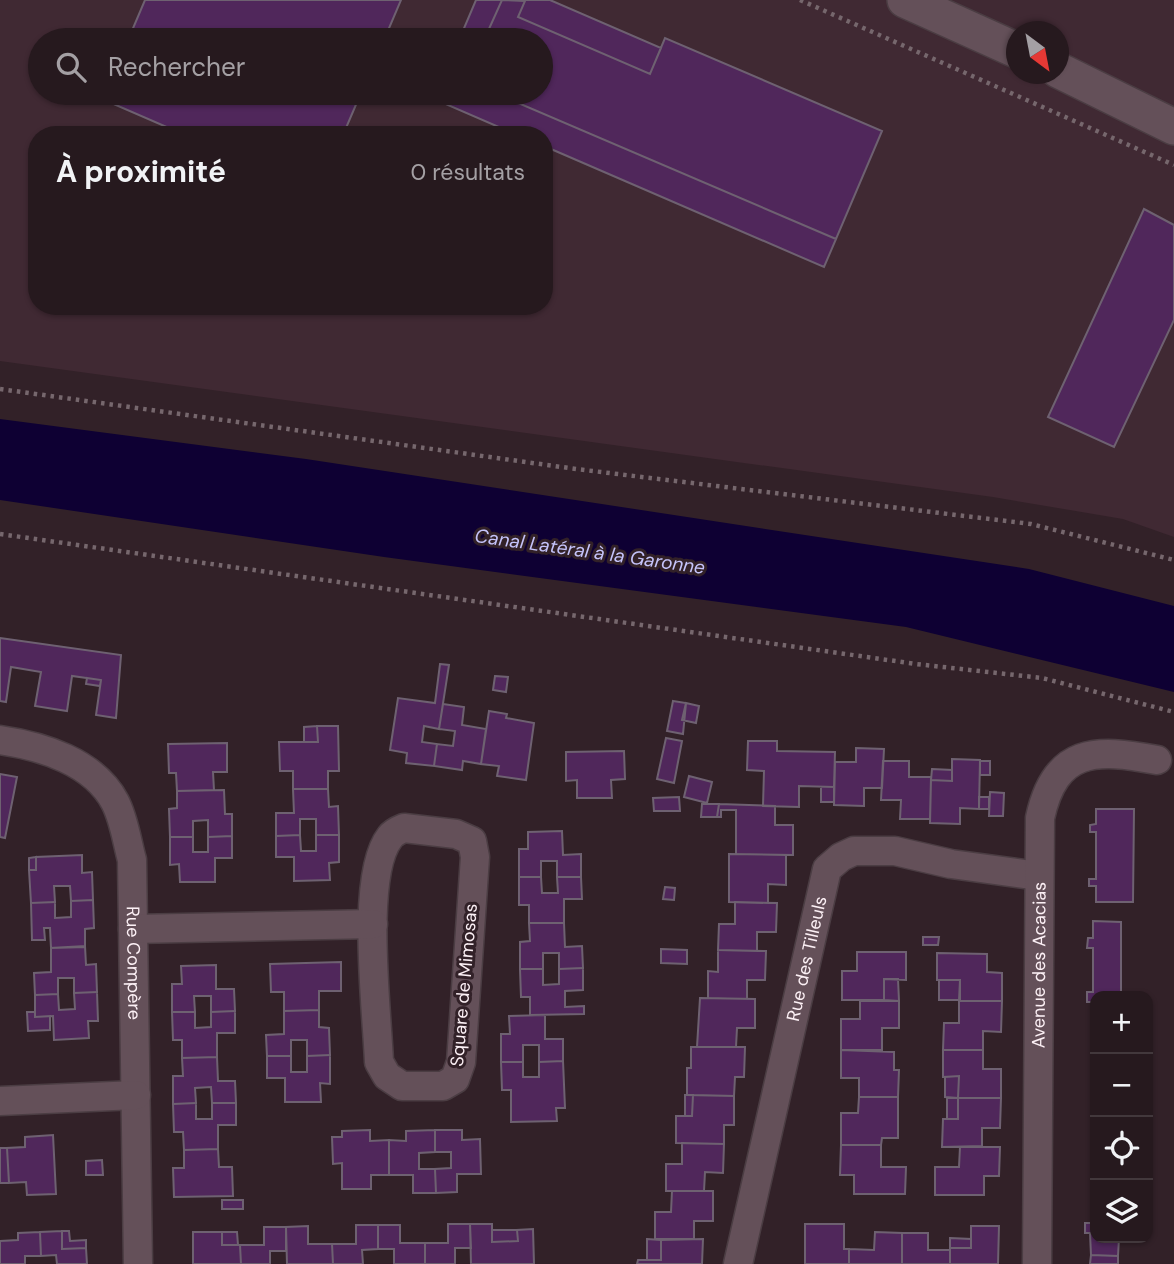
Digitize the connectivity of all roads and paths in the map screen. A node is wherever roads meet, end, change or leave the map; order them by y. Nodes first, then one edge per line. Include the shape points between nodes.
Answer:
1 (800, 0) edge
2 (905, 0) edge
3 (1006, 45) edge
4 (1069, 75) edge
5 (1174, 127) edge
6 (1174, 165) edge
7 (0, 389) edge
8 (0, 534) edge
9 (1174, 560) edge
10 (1174, 712) edge
11 (0, 740) edge
12 (1157, 760) dead end
13 (1039, 876) junction
14 (373, 924) junction
15 (133, 929) junction
16 (136, 1095) junction
17 (0, 1099) edge
18 (138, 1264) edge
19 (738, 1264) edge
20 (1037, 1264) edge

1 - 6 path
2 - 3 street
4 - 5 street
7 - 9 path via 562,467 1031,524
8 - 10 path via 1042,678
11 - 15 street, Rue Compère via 29,744 84,767 115,802 132,860
12 - 13 street, Avenue des Acacias via 1131,755 1082,756 1067,765 1047,788 1040,818
13 - 19 street, Rue des Tilleuls via 895,851 854,851 827,869
13 - 20 street, Avenue des Acacias
14 - 14 street, Square de Mimosas via 379,1062 387,1076 401,1086 443,1086 455,1079 461,1062 475,857 472,841 456,834 404,828 391,835 375,877
14 - 15 street
15 - 16 street, Rue Compère
16 - 17 street
16 - 18 street, Rue Compère

